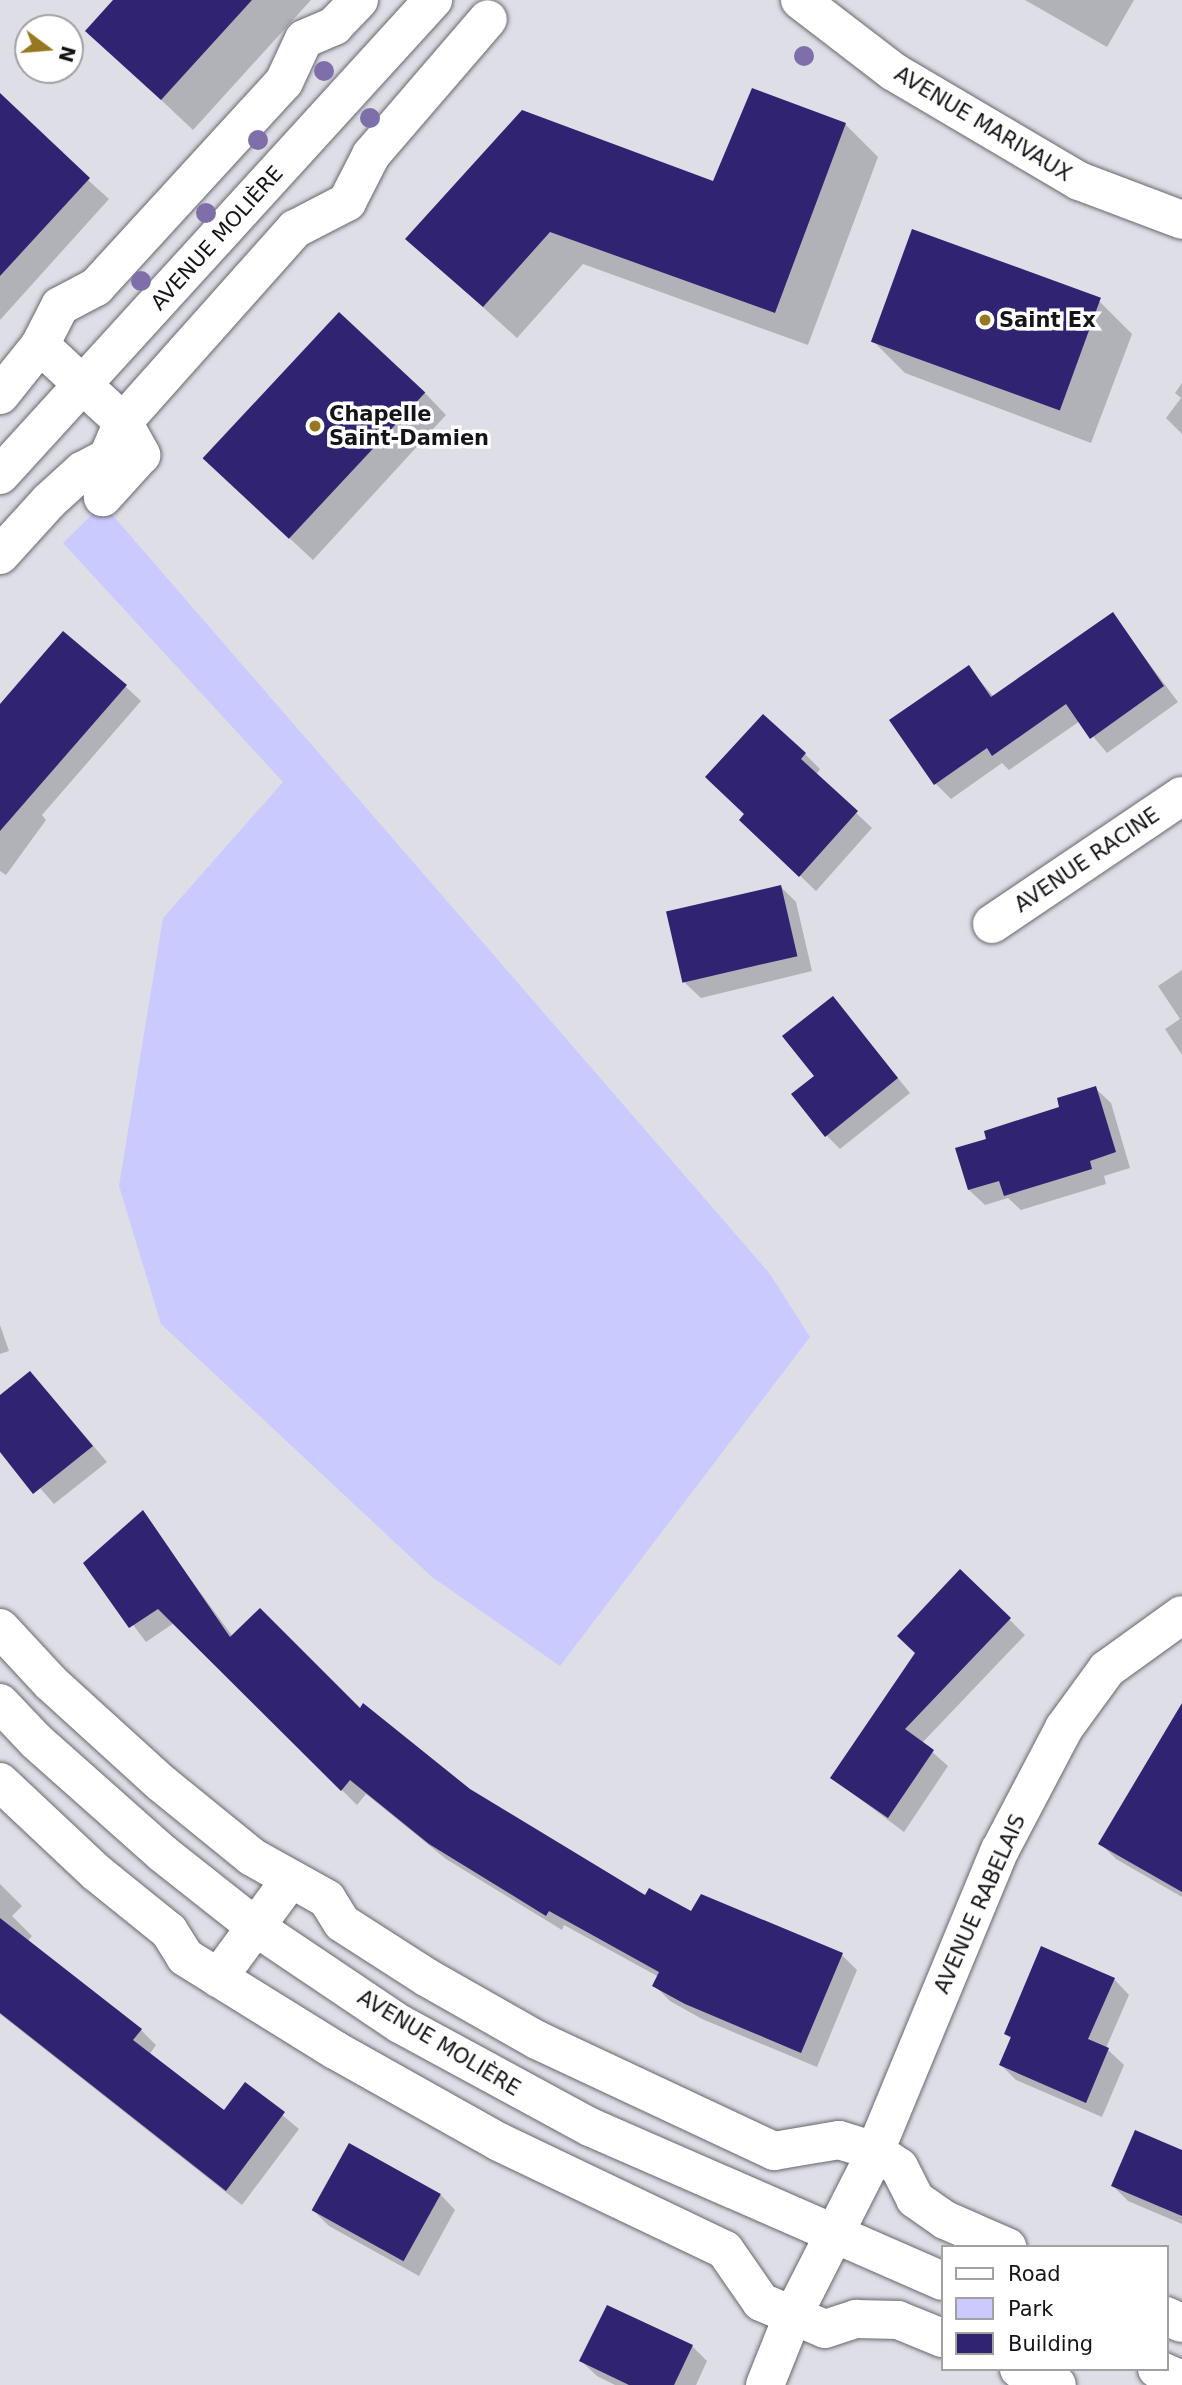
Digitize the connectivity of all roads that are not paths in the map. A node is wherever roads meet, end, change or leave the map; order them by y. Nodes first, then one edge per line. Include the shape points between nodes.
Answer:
1 (359, 0) edge
2 (433, 0) edge
3 (800, 0) edge
4 (488, 19) dead end
5 (284, 82) junction
6 (327, 117) junction
7 (371, 155) junction
8 (1182, 220) edge
9 (40, 345) junction
10 (83, 385) junction
11 (0, 395) edge
12 (123, 422) junction
13 (0, 475) edge
14 (103, 497) dead end
15 (0, 555) edge
16 (1182, 796) edge
17 (992, 924) dead end
18 (1182, 1615) edge
19 (0, 1628) edge
20 (0, 1703) edge
21 (0, 1782) edge
22 (290, 1880) junction
23 (257, 1928) junction
24 (218, 1978) junction
25 (875, 2151) junction
26 (835, 2235) junction
27 (1002, 2245) edge
28 (940, 2280) edge
29 (793, 2315) junction
30 (940, 2337) edge
31 (1024, 2371) edge
32 (1162, 2371) edge
33 (1182, 2380) edge
34 (765, 2385) edge
35 (1057, 2385) edge

1 - 5 street via 334,26 304,39
2 - 6 street, AVENUE MOLIÈRE
3 - 8 street, AVENUE MARIVAUX via 894,72 1067,174
4 - 7 street
5 - 6 street
5 - 9 street via 96,287 60,306
6 - 7 street
6 - 10 street, AVENUE MOLIÈRE
7 - 12 street via 347,202 295,229
9 - 10 street
9 - 11 street
10 - 12 street
10 - 13 street, AVENUE MOLIÈRE
12 - 14 street via 141,455
12 - 15 street via 108,457 82,471
16 - 17 street, AVENUE RACINE
18 - 25 street, AVENUE RABELAIS via 1107,1669 1064,1728 1000,1850
19 - 22 street via 51,1683 162,1783 252,1857
20 - 23 street, AVENUE MOLIÈRE via 162,1853
21 - 24 street via 97,1874 169,1931 185,1957
22 - 23 street
22 - 25 street via 327,1899 342,1923 426,1977 537,2040 725,2132 774,2151 839,2140
23 - 24 street
23 - 26 street, AVENUE MOLIÈRE via 400,2024 492,2078 691,2174
24 - 29 street via 511,2148 725,2250 761,2302
25 - 26 street, AVENUE RABELAIS
25 - 27 street via 899,2167 915,2199 945,2220
26 - 28 street, AVENUE MOLIÈRE
26 - 29 street, AVENUE RABELAIS
29 - 30 street via 825,2329 856,2319 898,2320
29 - 34 street, AVENUE RABELAIS
31 - 35 street
32 - 33 street

